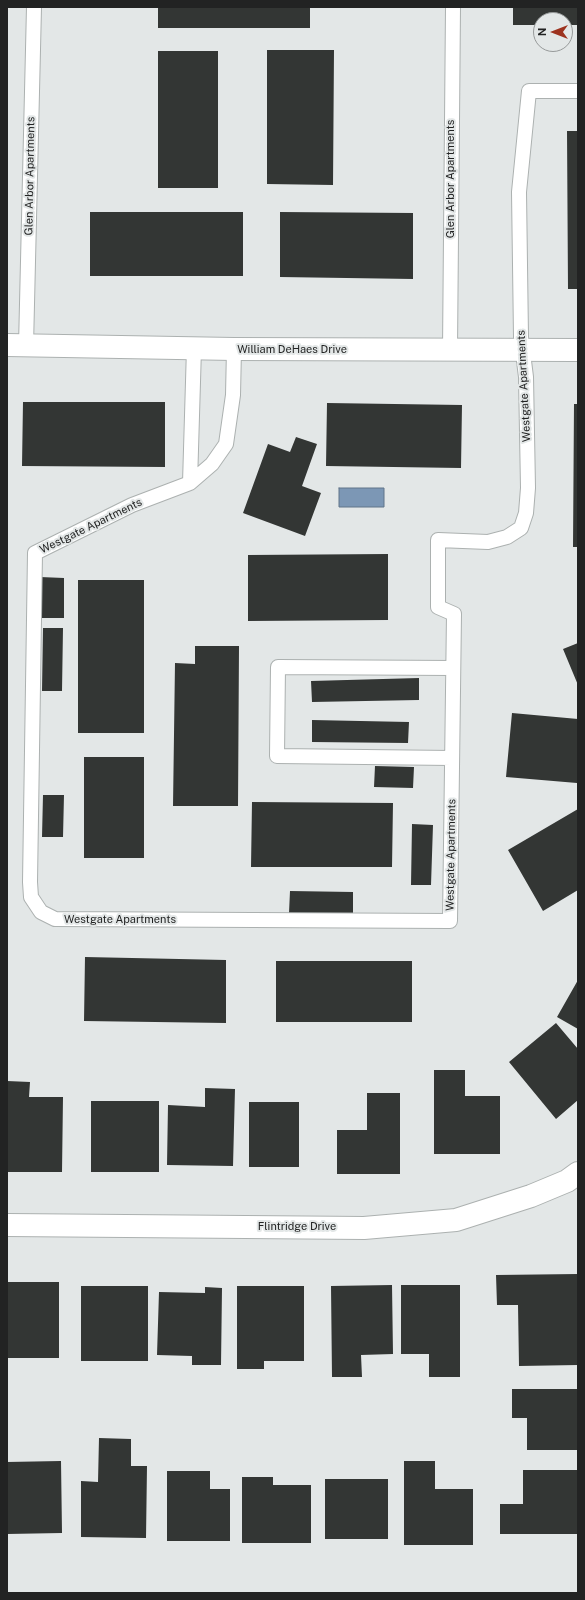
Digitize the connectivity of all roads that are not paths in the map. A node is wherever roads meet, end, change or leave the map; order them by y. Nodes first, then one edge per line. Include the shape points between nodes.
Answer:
1 (34, 7) edge
2 (453, 7) edge
3 (578, 91) edge
4 (17, 346) edge
5 (194, 348) junction
6 (234, 349) junction
7 (522, 349) junction
8 (450, 350) junction
9 (578, 350) edge
10 (190, 483) junction
11 (453, 668) junction
12 (452, 758) junction
13 (578, 1173) edge
14 (7, 1225) edge

1 - 4 lane, Glen Arbor Apartments
2 - 8 lane, Glen Arbor Apartments
3 - 7 lane, Westgate Apartments via 529,91 519,192
4 - 5 street, William DeHaes Drive
5 - 6 street, William DeHaes Drive
5 - 10 lane
6 - 8 street, William DeHaes Drive
6 - 10 lane, Westgate Apartments via 233,395 226,444 212,464
7 - 8 street, William DeHaes Drive
7 - 9 street, William DeHaes Drive
7 - 11 lane, Westgate Apartments via 526,378 528,488 526,513 521,528 507,537 488,542 438,540 438,608 454,614
10 - 12 lane, Westgate Apartments via 132,505 35,553 30,882 31,896 41,912 55,919 450,921
11 - 12 lane, Westgate Apartments
11 - 12 lane via 278,667 277,756
13 - 14 street, Flintridge Drive via 567,1181 532,1196 456,1220 364,1228

